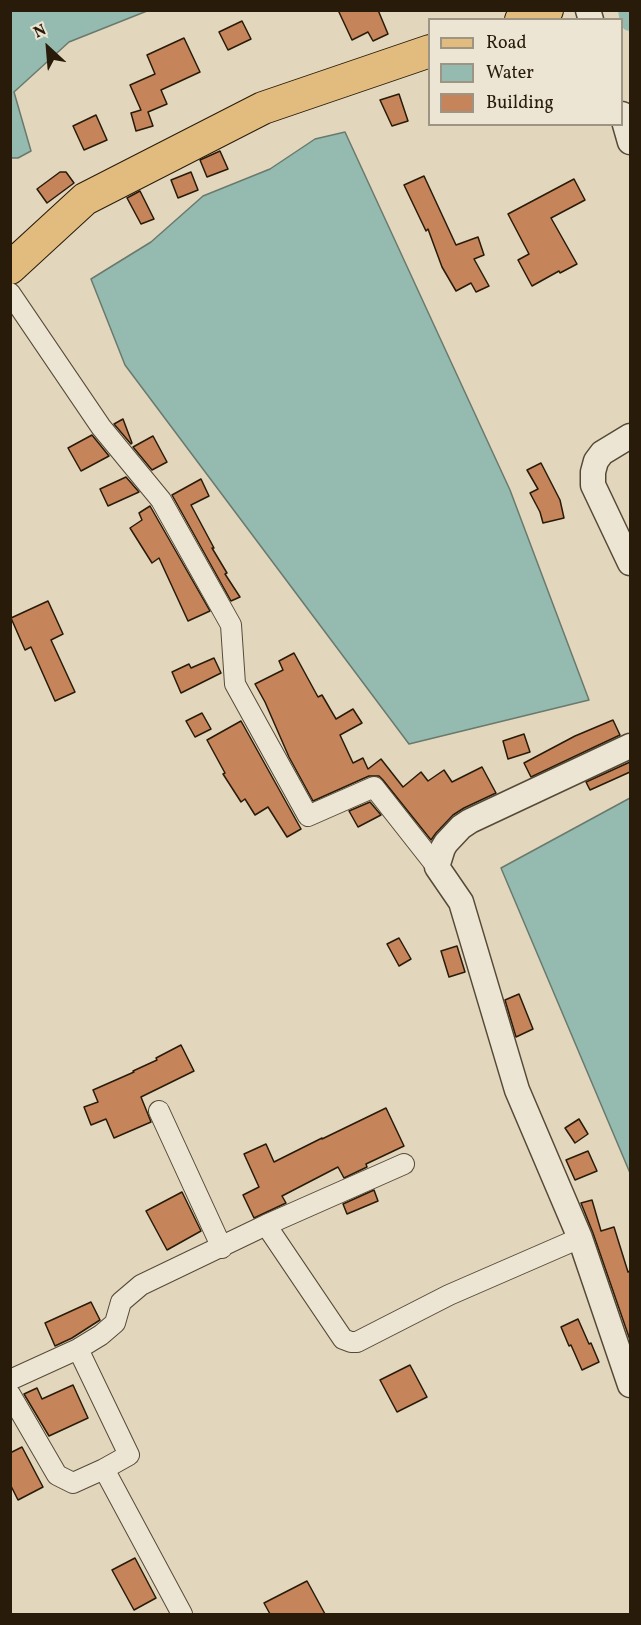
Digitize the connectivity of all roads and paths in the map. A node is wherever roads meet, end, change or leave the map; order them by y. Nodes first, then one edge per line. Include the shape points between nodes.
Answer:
1 (547, 10) edge
2 (526, 18) edge
3 (428, 51) edge
4 (623, 120) edge
5 (630, 142) edge
6 (10, 268) edge
7 (10, 293) edge
8 (630, 436) edge
9 (630, 563) edge
10 (630, 746) edge
11 (437, 867) junction
12 (159, 1111) dead end
13 (404, 1164) dead end
14 (266, 1225) junction
15 (580, 1238) junction
16 (222, 1248) junction
17 (78, 1349) junction
18 (10, 1380) edge
19 (630, 1385) edge
20 (10, 1394) edge
21 (104, 1469) junction
22 (182, 1614) edge

1 - 2 main road
3 - 6 main road via 263,108 85,199
4 - 5 street
7 - 11 street via 100,427 161,500 231,625 235,684 308,816 374,787
8 - 9 street via 602,453 596,461 593,485
10 - 11 street via 470,821 446,843
11 - 15 street via 461,902 518,1090
12 - 16 street
13 - 14 street
14 - 15 street via 343,1339 351,1342
14 - 16 street
15 - 19 street
16 - 17 street via 141,1285 121,1302 115,1323
17 - 18 street
17 - 21 street via 129,1455
20 - 21 street via 57,1475 72,1483
21 - 22 street

